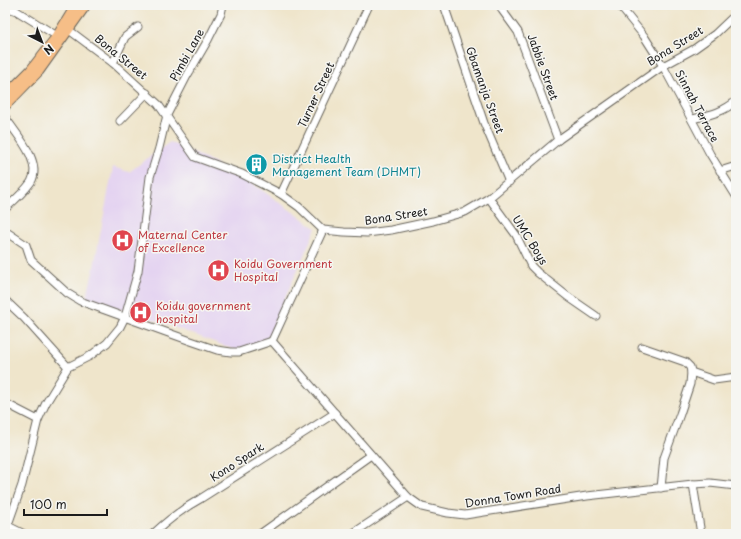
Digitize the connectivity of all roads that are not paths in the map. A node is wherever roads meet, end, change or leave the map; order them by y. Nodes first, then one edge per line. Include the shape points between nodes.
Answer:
1 (86, 5) edge
2 (223, 5) edge
3 (370, 5) edge
4 (444, 5) edge
5 (501, 5) edge
6 (619, 5) edge
7 (14, 7) edge
8 (5, 9) edge
9 (78, 9) edge
10 (736, 14) edge
11 (66, 27) junction
12 (138, 27) dead end
13 (57, 36) junction
14 (113, 63) junction
15 (663, 66) junction
16 (147, 93) junction
17 (5, 96) edge
18 (736, 101) edge
19 (5, 106) edge
20 (167, 115) junction
21 (5, 117) edge
22 (692, 119) junction
23 (120, 122) dead end
24 (558, 140) junction
25 (736, 166) edge
26 (720, 171) junction
27 (509, 182) junction
28 (281, 194) junction
29 (736, 196) edge
30 (489, 198) junction
31 (5, 209) edge
32 (323, 230) junction
33 (5, 231) edge
34 (5, 300) edge
35 (596, 316) dead end
36 (125, 317) junction
37 (272, 342) junction
38 (642, 347) dead end
39 (68, 367) junction
40 (691, 372) junction
41 (736, 377) edge
42 (5, 403) edge
43 (335, 413) junction
44 (38, 420) junction
45 (371, 455) junction
46 (693, 484) junction
47 (736, 486) edge
48 (661, 488) junction
49 (408, 497) junction
50 (7, 530) edge
51 (24, 534) edge
52 (153, 534) edge
53 (260, 534) edge
54 (352, 534) edge
55 (701, 534) edge

1 - 9 main road
2 - 20 street, Pimbi Lane via 208,40
3 - 28 street, Turner Street
4 - 27 street, Gbamanja Street via 484,123
5 - 24 street, Jabbie Street via 518,32
6 - 15 street, Sinnah Terrace via 644,36
7 - 8 street
7 - 13 street
9 - 11 main road
10 - 15 street, Bona Street via 715,34
11 - 13 main road
11 - 14 street, Bona Street
11 - 19 main road via 39,71
12 - 14 street via 125,37
13 - 17 main road via 30,71
14 - 16 street, Bona Street
15 - 22 street, Sinnah Terrace
15 - 24 street, Bona Street
16 - 20 street, Bona Street
16 - 23 street
18 - 22 street via 710,115
20 - 28 street, Bona Street via 195,157 242,174
20 - 36 street, Pimbi Lane via 150,176 138,271
21 - 31 street via 33,160 35,169 30,183
22 - 26 street, Sinnah Terrace
24 - 27 street, Bona Street
25 - 26 street
26 - 29 street, Sinnah Terrace
27 - 30 street, Bona Street
28 - 32 street, Bona Street
30 - 32 street, Bona Street via 465,212 391,230 367,233
30 - 35 street, UMC Boys via 516,235 531,266
32 - 37 street
33 - 36 street via 26,245 32,260 67,293 80,301
34 - 39 street
36 - 37 street via 188,340 231,352
36 - 39 street, Pimbi Lane via 107,343 90,356
37 - 43 street, Donna Town Road
38 - 40 street via 685,362
39 - 44 street
40 - 41 street via 714,380
40 - 48 street via 690,384 664,458
42 - 44 street
43 - 45 street, Donna Town Road
43 - 52 street, Kono Spark via 181,509
44 - 50 street via 22,485
45 - 49 street, Donna Town Road
45 - 53 street
46 - 47 street, Donna Town Road
46 - 48 street, Donna Town Road
46 - 55 street
48 - 49 street, Donna Town Road via 587,496 465,515 422,506
49 - 54 street
50 - 51 street

